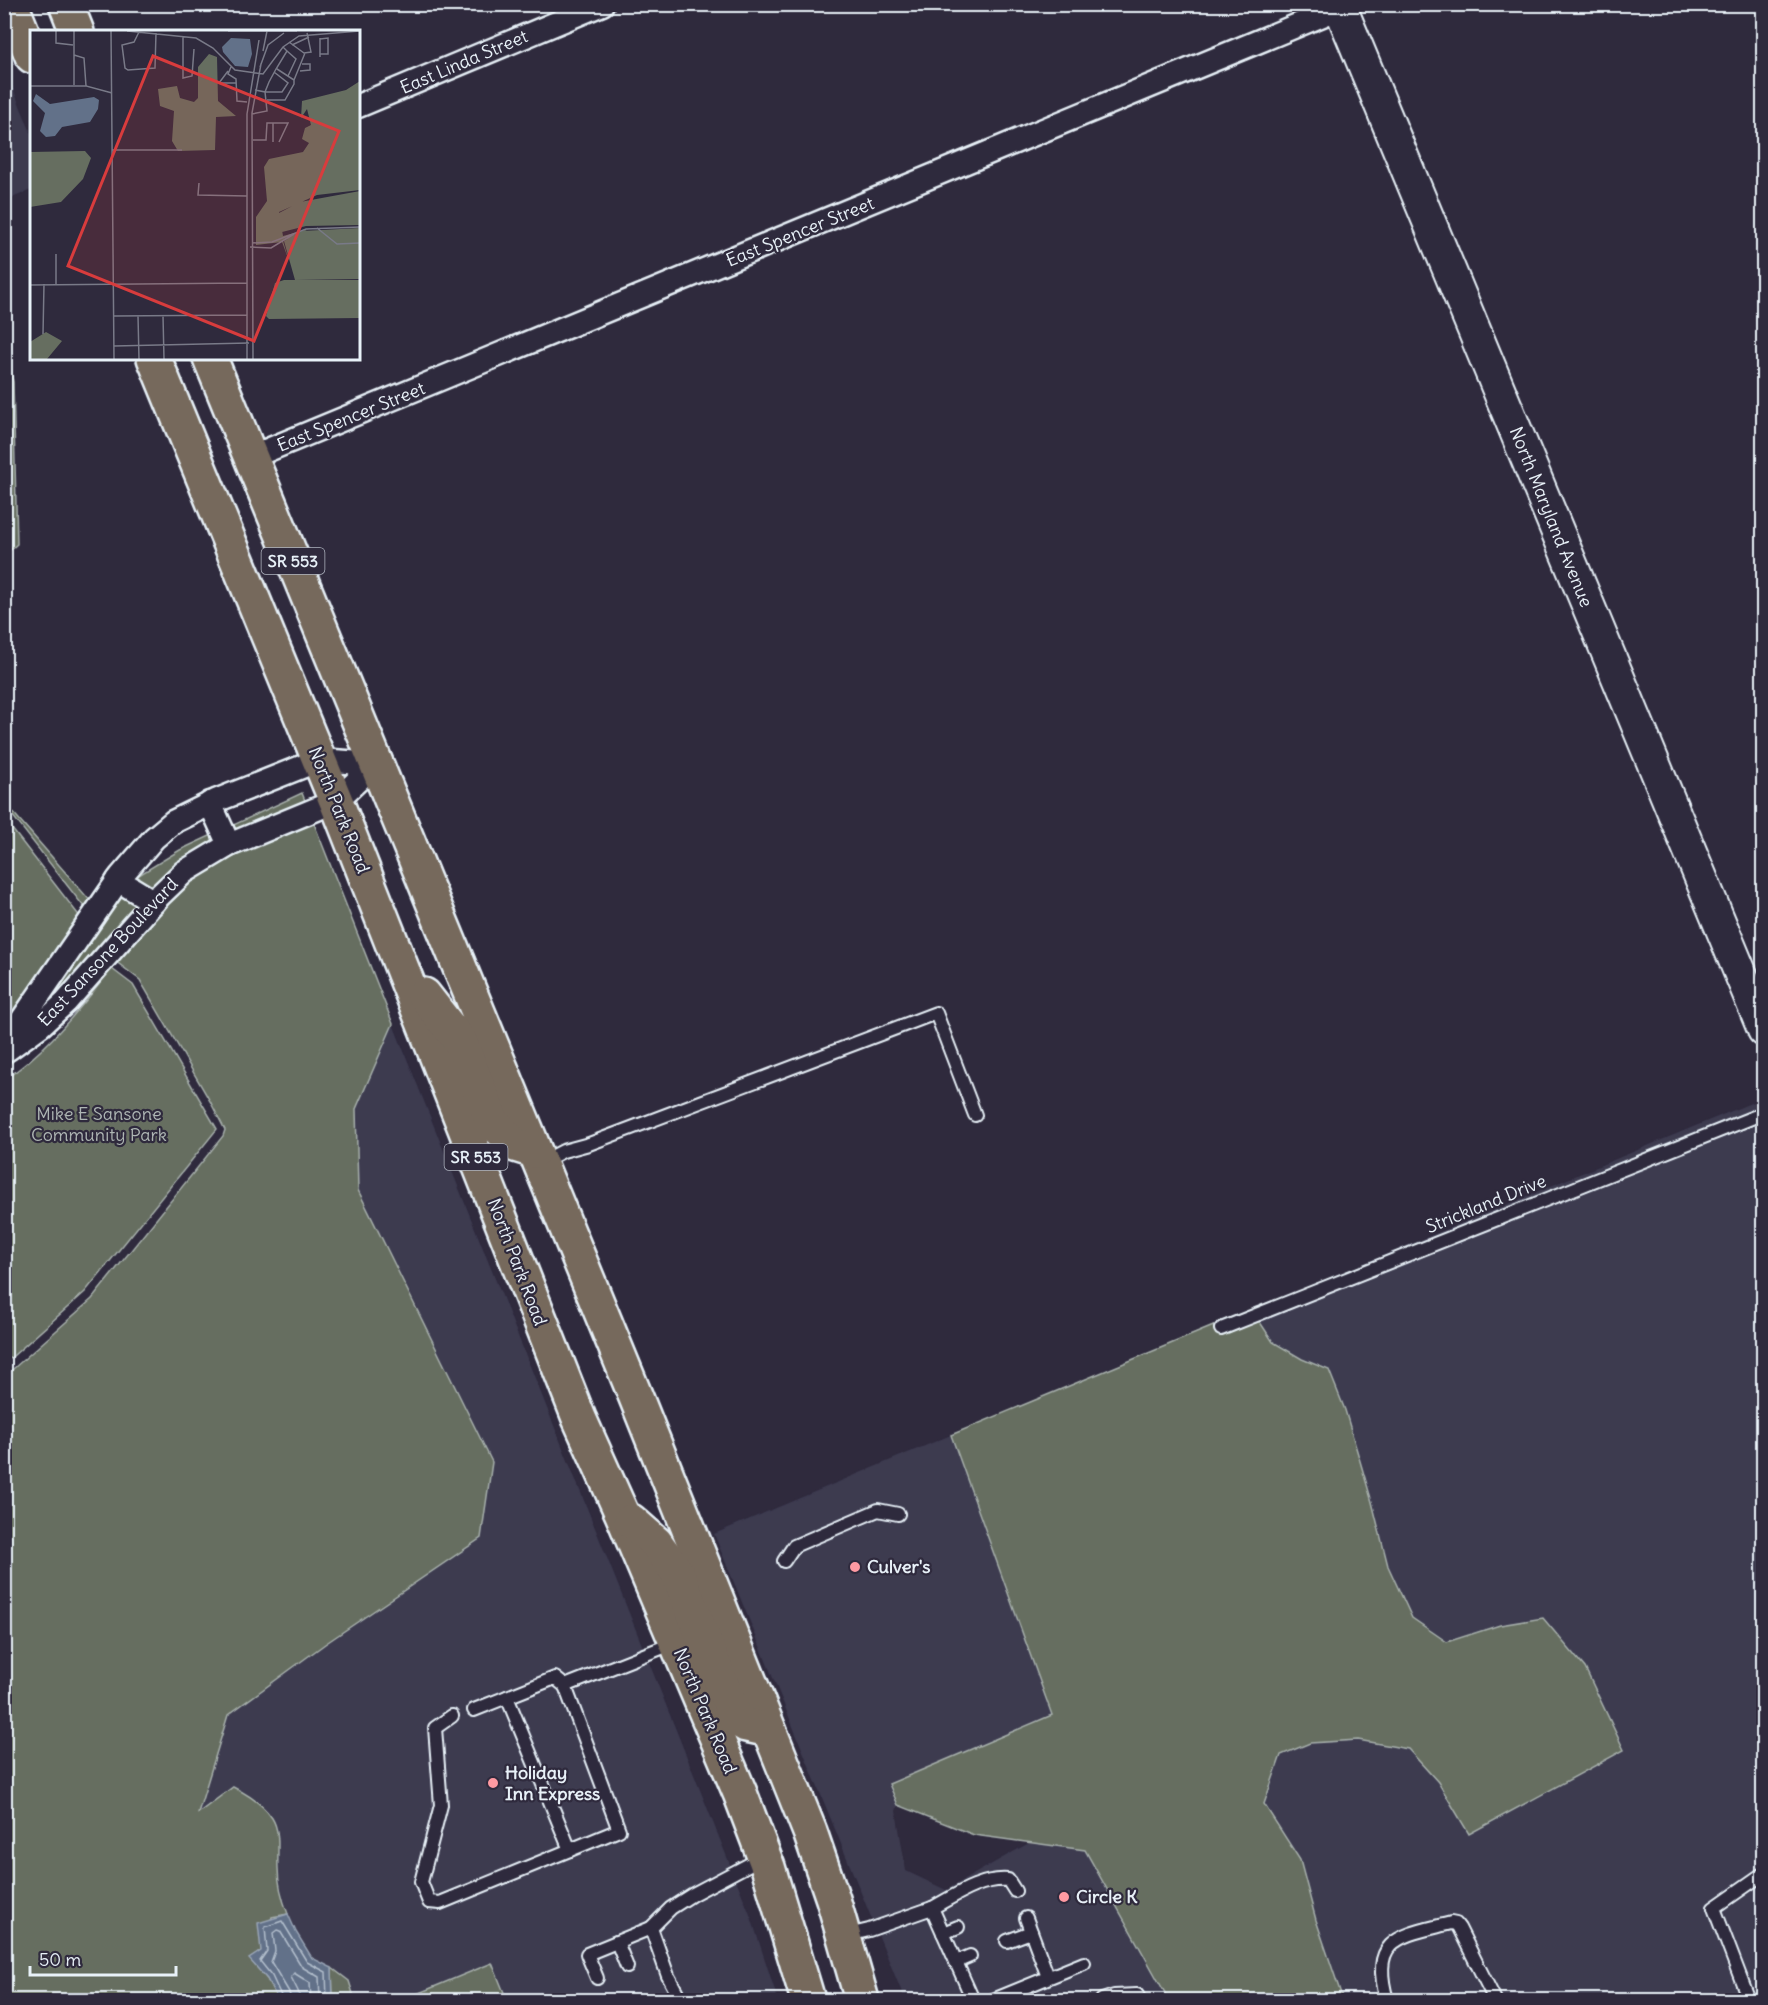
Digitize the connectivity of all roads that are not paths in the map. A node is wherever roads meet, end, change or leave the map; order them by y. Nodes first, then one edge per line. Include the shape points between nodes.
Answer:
1 (11, 4) edge
2 (66, 4) edge
3 (602, 4) edge
4 (1343, 6) edge
5 (77, 30) edge
6 (30, 51) edge
7 (360, 105) edge
8 (155, 360) edge
9 (211, 360) edge
10 (250, 458) junction
11 (319, 760) junction
12 (375, 764) junction
13 (336, 801) junction
14 (210, 803) junction
15 (229, 845) junction
16 (118, 880) junction
17 (154, 902) junction
18 (401, 965) junction
19 (1764, 1030) edge
20 (4, 1046) edge
21 (4, 1051) edge
22 (1764, 1113) edge
23 (975, 1115) dead end
24 (536, 1157) junction
25 (1221, 1329) dead end
26 (622, 1514) junction
27 (898, 1514) dead end
28 (784, 1561) dead end
29 (675, 1642) junction
30 (565, 1686) junction
31 (507, 1697) junction
32 (474, 1710) dead end
33 (452, 1716) dead end
34 (769, 1730) junction
35 (570, 1850) junction
36 (764, 1857) junction
37 (1764, 1873) edge
38 (1015, 1891) dead end
39 (932, 1908) junction
40 (1026, 1918) dead end
41 (958, 1927) dead end
42 (651, 1928) junction
43 (1031, 1932) junction
44 (943, 1933) junction
45 (844, 1936) junction
46 (1007, 1941) dead end
47 (617, 1942) junction
48 (970, 1956) dead end
49 (956, 1962) junction
50 (1084, 1963) dead end
51 (627, 1967) dead end
52 (1048, 1977) junction
53 (597, 1978) dead end
54 (681, 2001) edge
55 (808, 2001) edge
56 (862, 2001) edge
57 (973, 2001) edge
58 (993, 2001) edge
59 (1102, 2001) edge
60 (1140, 2001) edge
61 (1387, 2001) edge
62 (1495, 2001) edge
63 (1749, 2001) edge

1 - 6 main road
2 - 5 main road
3 - 7 street, East Linda Street
4 - 10 street, East Spencer Street
4 - 19 street, North Maryland Avenue
8 - 11 main road, North Park Road / SR 553
9 - 10 main road, SR 553
10 - 12 main road, SR 553
11 - 12 street, East Sansone Boulevard
11 - 13 main road, North Park Road / SR 553
11 - 14 street, East Sansone Boulevard
12 - 13 street, East Sansone Boulevard
12 - 24 main road, SR 553
13 - 15 street, East Sansone Boulevard
13 - 18 main road, North Park Road / SR 553
14 - 15 street
14 - 16 street, East Sansone Boulevard via 173,822
15 - 17 street, East Sansone Boulevard via 184,872
16 - 17 street
16 - 20 street, East Sansone Boulevard
17 - 21 street, East Sansone Boulevard via 66,1002
18 - 24 main road via 460,1041 492,1121 515,1145
18 - 26 main road, North Park Road / SR 553 via 579,1418
22 - 25 lane, Strickland Drive
23 - 24 lane via 936,1012 589,1144
24 - 34 main road, SR 553
26 - 29 main road, North Park Road / SR 553
26 - 34 main road via 656,1543 677,1572 736,1719
27 - 28 lane via 878,1510 794,1546
29 - 30 lane
29 - 36 main road, North Park Road / SR 553
30 - 31 lane via 555,1678
30 - 35 lane via 619,1830
31 - 32 lane
31 - 35 lane
33 - 35 lane via 435,1728 441,1805 421,1882 429,1902 440,1903
34 - 45 main road, SR 553 via 810,1832
36 - 42 lane via 693,1894
36 - 55 main road, North Park Road / SR 553
37 - 63 lane via 1714,1908
38 - 39 lane via 1008,1880 994,1879
39 - 44 lane
39 - 45 lane
40 - 43 lane
41 - 44 lane
42 - 47 lane
42 - 54 lane
43 - 46 lane
43 - 52 lane
44 - 49 lane
45 - 56 main road, SR 553
47 - 51 lane
47 - 53 lane via 587,1954
48 - 49 lane
49 - 57 lane
50 - 52 lane
52 - 58 lane
59 - 60 lane via 1137,1995
61 - 62 lane via 1382,1968 1388,1946 1410,1933 1451,1923 1459,1928

